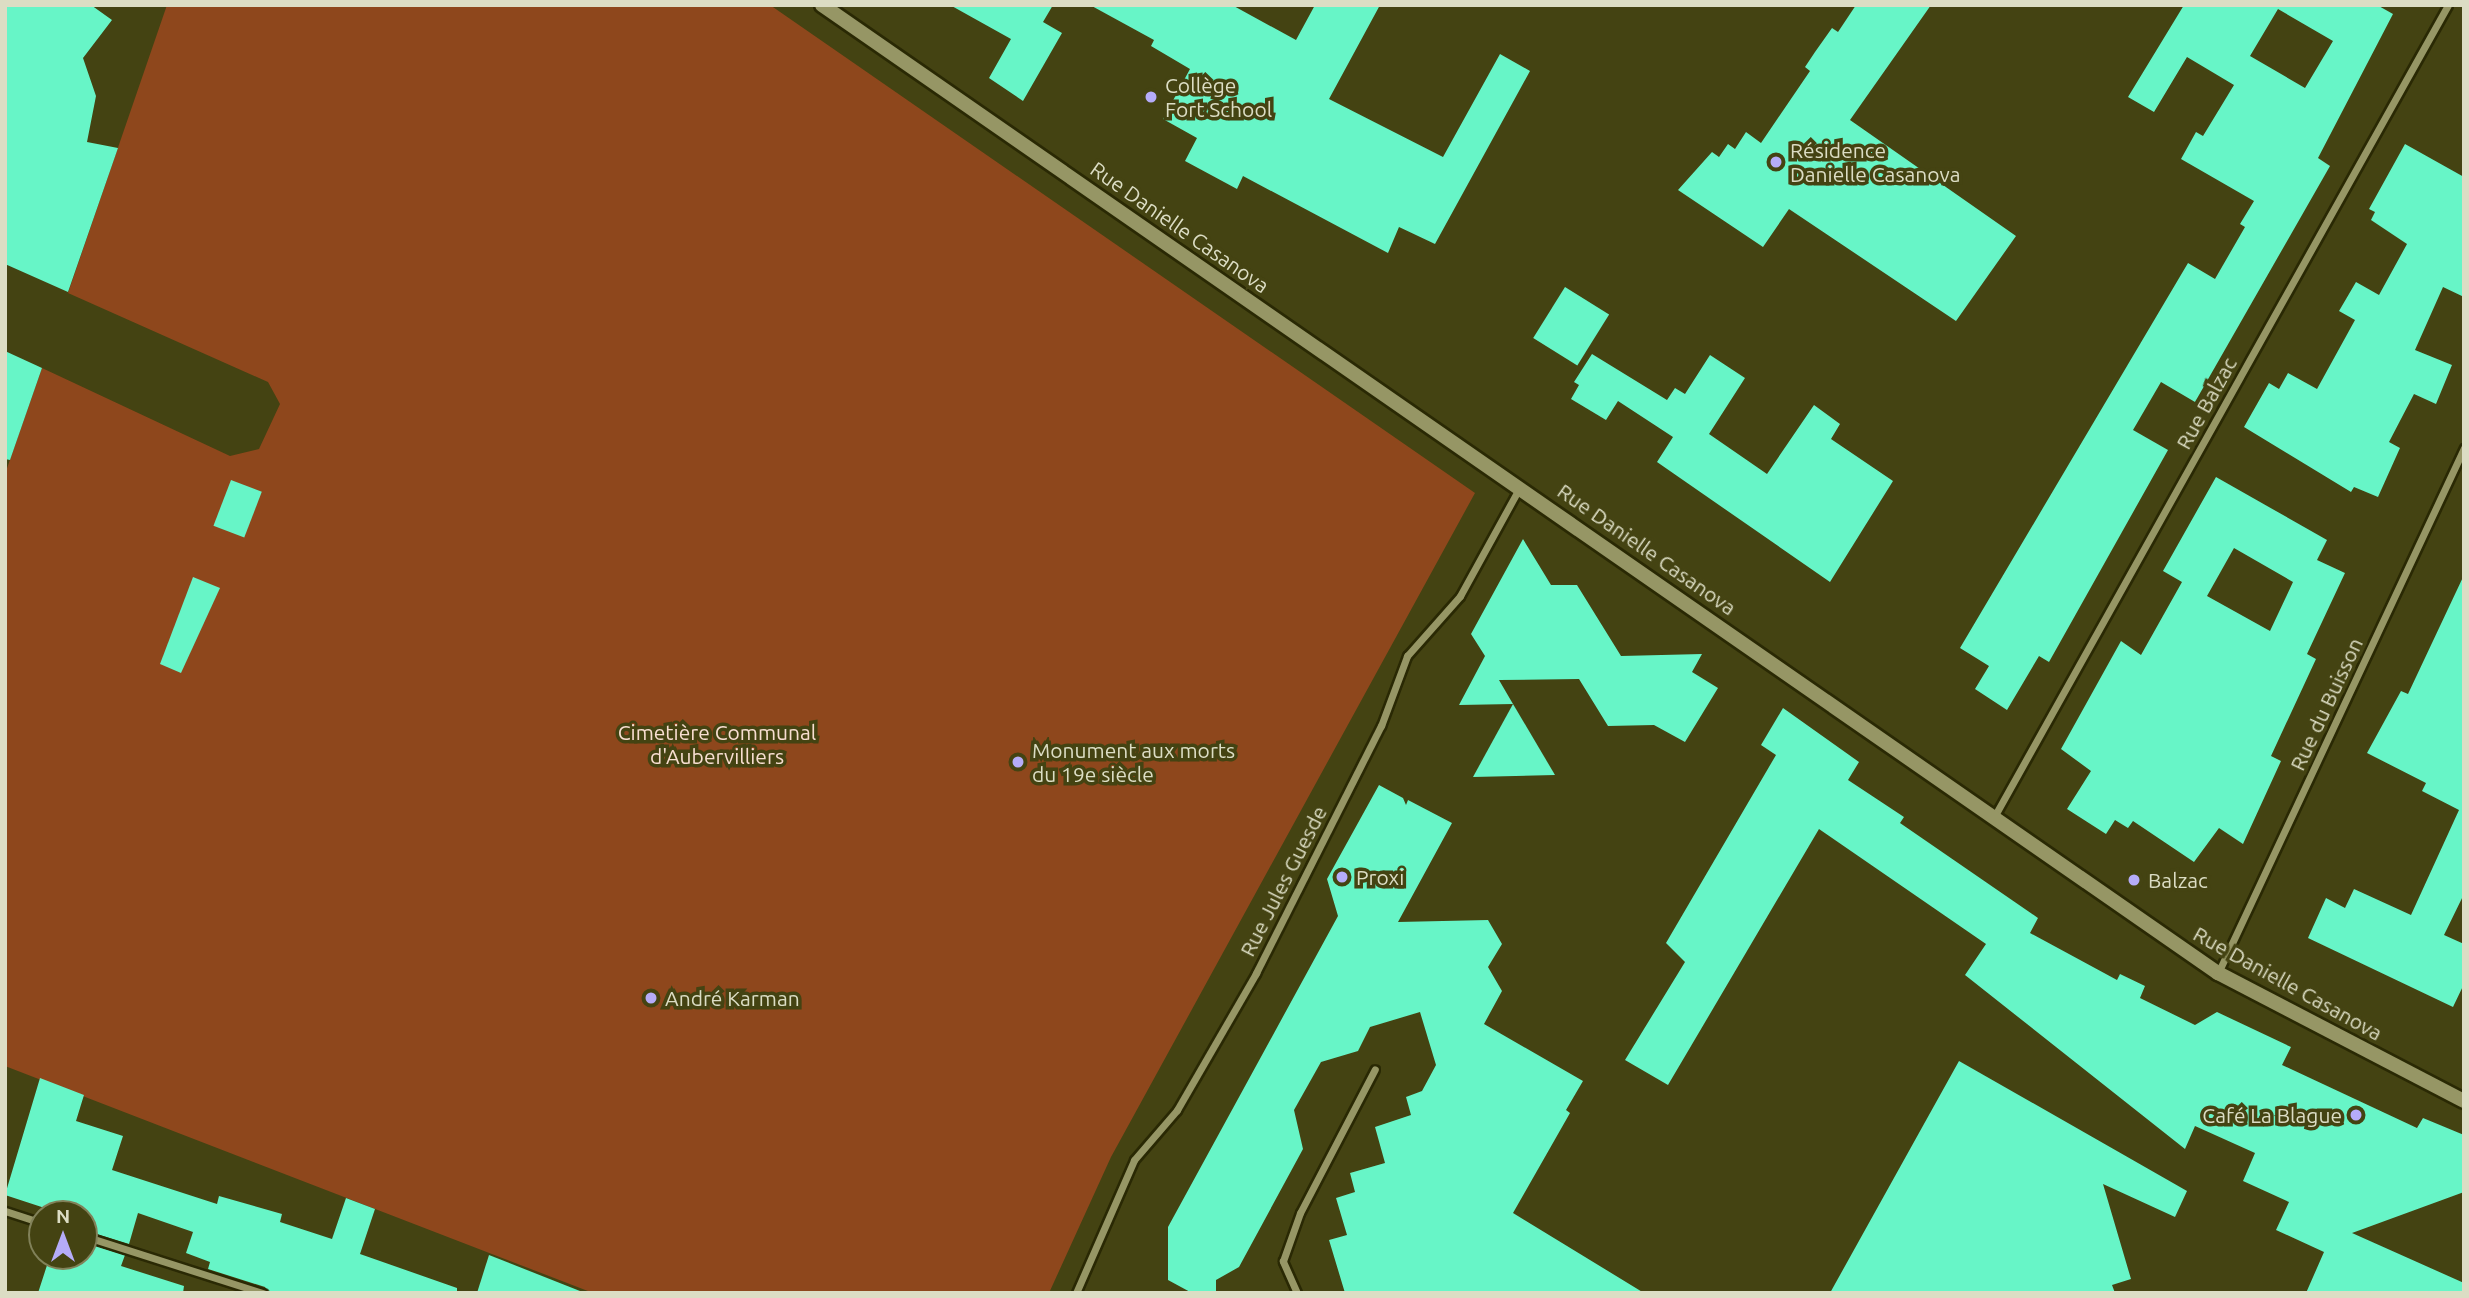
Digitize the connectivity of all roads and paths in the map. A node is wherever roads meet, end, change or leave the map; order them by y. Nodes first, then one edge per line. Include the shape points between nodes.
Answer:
1 (821, 5) edge
2 (2448, 5) edge
3 (2464, 449) edge
4 (1520, 486) junction
5 (1994, 817) junction
6 (2218, 973) junction
7 (1375, 1069) dead end
8 (2464, 1101) edge
9 (5, 1211) edge
10 (28, 1218) edge
11 (98, 1240) edge
12 (263, 1293) edge
13 (1076, 1293) edge
14 (1297, 1293) edge

1 - 4 main road, Rue Danielle Casanova
2 - 5 street, Rue Balzac
3 - 6 street, Rue du Buisson
4 - 5 main road, Rue Danielle Casanova
4 - 13 street, Rue Jules Guesde via 1455,603 1407,656 1381,726 1256,973 1177,1110 1134,1160
5 - 6 main road, Rue Danielle Casanova
6 - 8 main road, Rue Danielle Casanova
7 - 14 street via 1300,1213 1283,1261
9 - 10 street
11 - 12 street

